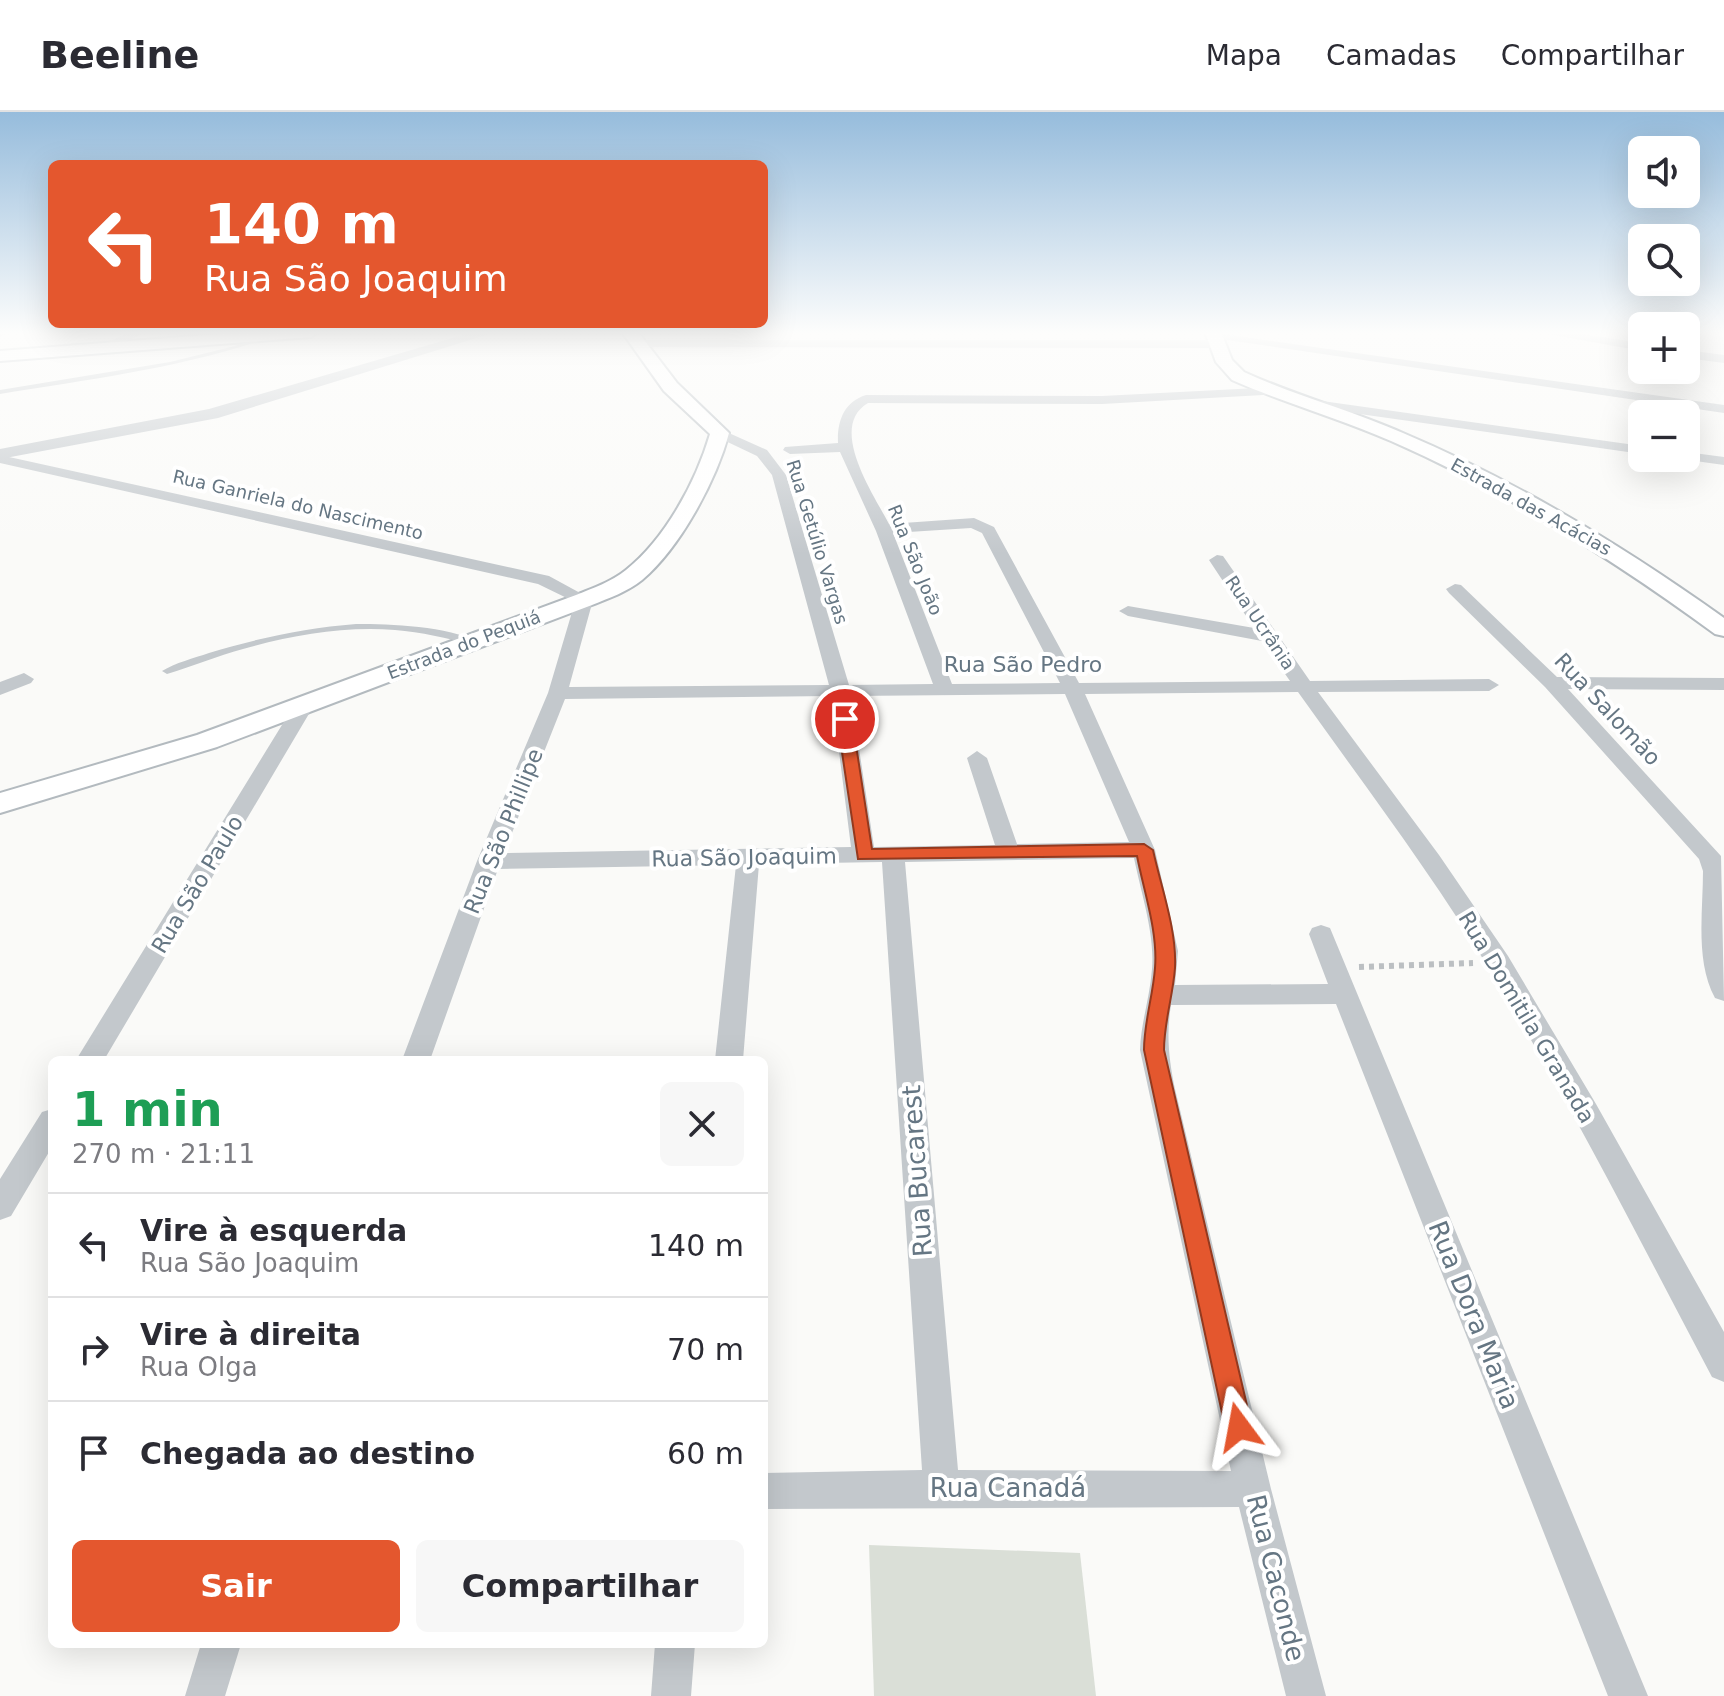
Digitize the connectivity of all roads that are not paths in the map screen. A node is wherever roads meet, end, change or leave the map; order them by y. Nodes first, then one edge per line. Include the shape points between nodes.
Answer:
1 (206, 406) edge
2 (238, 406) edge
3 (687, 406) edge
4 (857, 406) edge
5 (1315, 406) edge
6 (1329, 406) edge
7 (1702, 406) edge
8 (1724, 409) edge
9 (720, 433) junction
10 (0, 445) edge
11 (846, 447) junction
12 (1628, 448) edge
13 (790, 450) dead end
14 (0, 456) edge
15 (1700, 458) edge
16 (1724, 461) edge
17 (883, 529) junction
18 (1217, 560) dead end
19 (1455, 589) dead end
20 (584, 600) junction
21 (1128, 611) dead end
22 (1724, 629) edge
23 (1266, 636) junction
24 (473, 642) junction
25 (167, 671) dead end
26 (24, 679) dead end
27 (1552, 683) junction
28 (1724, 684) edge
29 (1304, 685) junction
30 (1489, 685) dead end
31 (944, 688) junction
32 (1072, 688) junction
33 (0, 689) edge
34 (841, 692) junction
35 (558, 693) junction
36 (303, 707) junction
37 (977, 758) dead end
38 (0, 803) edge
39 (1144, 850) junction
40 (1009, 853) junction
41 (878, 855) junction
42 (748, 858) junction
43 (489, 861) junction
44 (1321, 934) dead end
45 (1340, 981) junction
46 (1724, 991) edge
47 (1160, 995) junction
48 (92, 1056) edge
49 (417, 1056) edge
50 (729, 1056) edge
51 (48, 1128) edge
52 (0, 1206) edge
53 (1724, 1365) edge
54 (941, 1488) junction
55 (1253, 1489) junction
56 (768, 1491) edge
57 (220, 1648) edge
58 (675, 1648) edge
59 (205, 1696) edge
60 (671, 1696) edge
61 (1306, 1696) edge
62 (1628, 1696) edge

1 - 10 street
2 - 14 street
3 - 9 main road
4 - 11 street via 850,411
5 - 22 main road, Estrada das Acácias via 1413,444 1567,523 1653,576
6 - 12 street
7 - 8 street
9 - 20 main road, Estrada do Pequiá via 697,490 637,574
9 - 34 street, Rua Getúlio Vargas via 762,450 772,461
11 - 13 street
11 - 17 street, Rua São João
14 - 20 street, Rua Ganriela do Nascimento via 543,580
15 - 16 street
17 - 31 street, Rua São João
17 - 32 street, Rua Caconde via 985,526
18 - 23 street, Rua Ucrânia
19 - 27 street, Rua Salomão
20 - 24 main road, Estrada do Pequiá
20 - 35 street, Rua São Phillipe
21 - 23 street
23 - 29 street, Rua Ucrânia
24 - 25 lane via 405,626 307,629 245,643
24 - 36 main road, Estrada do Pequiá
26 - 33 street
27 - 28 street
27 - 46 street, Rua Salomão via 1710,856 1715,871 1715,956
29 - 30 street, Rua São Pedro
29 - 32 street, Rua São Pedro
29 - 53 street, Rua Domitila Granada via 1498,962
31 - 32 street, Rua São Pedro
31 - 34 street, Rua São Pedro
32 - 39 street, Rua Caconde
34 - 35 street, Rua São Pedro
34 - 41 street, Rua Getúlio Vargas
35 - 43 street, Rua São Phillipe
36 - 38 main road, Estrada do Pequiá via 145,762
36 - 48 street, Rua São Paulo
37 - 40 street
39 - 40 street, Rua São Joaquim
39 - 47 street, Rua Caconde via 1165,951
40 - 41 street, Rua São Joaquim
41 - 42 street, Rua São Joaquim
41 - 54 street, Rua Bucarest
42 - 43 street, Rua São Joaquim
42 - 50 street
43 - 49 street, Rua São Phillipe
44 - 45 street, Rua Dora Maria
45 - 47 street
45 - 62 street, Rua Dora Maria
47 - 55 street, Rua Caconde via 1154,1050 1161,1089
51 - 52 street
54 - 55 street, Rua Canadá
54 - 56 street, Rua Canadá
55 - 61 street, Rua Caconde
57 - 59 street
58 - 60 street

